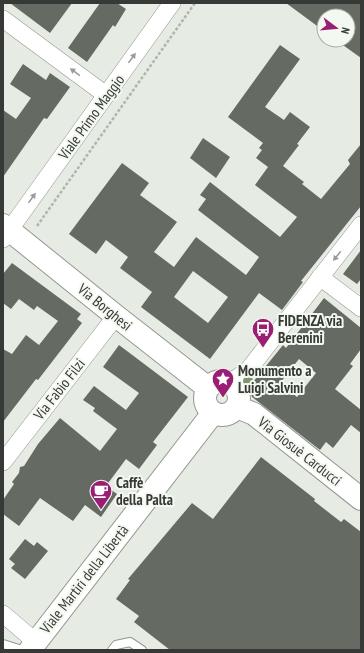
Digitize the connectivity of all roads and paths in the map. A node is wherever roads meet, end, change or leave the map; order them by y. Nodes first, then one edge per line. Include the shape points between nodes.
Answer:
1 (172, 3) edge
2 (195, 3) edge
3 (3, 19) edge
4 (106, 95) junction
5 (361, 225) edge
6 (38, 226) dead end
7 (5, 231) edge
8 (320, 277) junction
9 (361, 308) edge
10 (116, 316) junction
11 (230, 383) junction
12 (208, 388) junction
13 (237, 407) junction
14 (213, 413) junction
15 (3, 462) edge
16 (361, 499) edge
17 (3, 614) edge
18 (3, 644) edge
19 (29, 647) edge
20 (112, 650) edge
21 (142, 650) edge

4 -> 1 street, Viale Primo Maggio
2 - 6 path
4 -> 3 street
7 -> 4 street, Viale Primo Maggio
5 -> 8 street
7 - 10 street, Via Borghesi
8 - 9 street
8 - 11 street via 249,369
10 - 12 street, Via Borghesi
10 - 15 street, Via Fabio Filzi
11 - 12 street via 216,382
11 - 13 street via 235,386 239,396
12 - 14 street via 205,401
13 - 14 street via 234,412 223,416
13 - 16 street, Via Giosuè Carducci via 254,414
14 - 19 street, Viale Martiri della Libertà
17 - 19 street
18 - 19 lane
20 - 21 lane via 116,645 130,642

